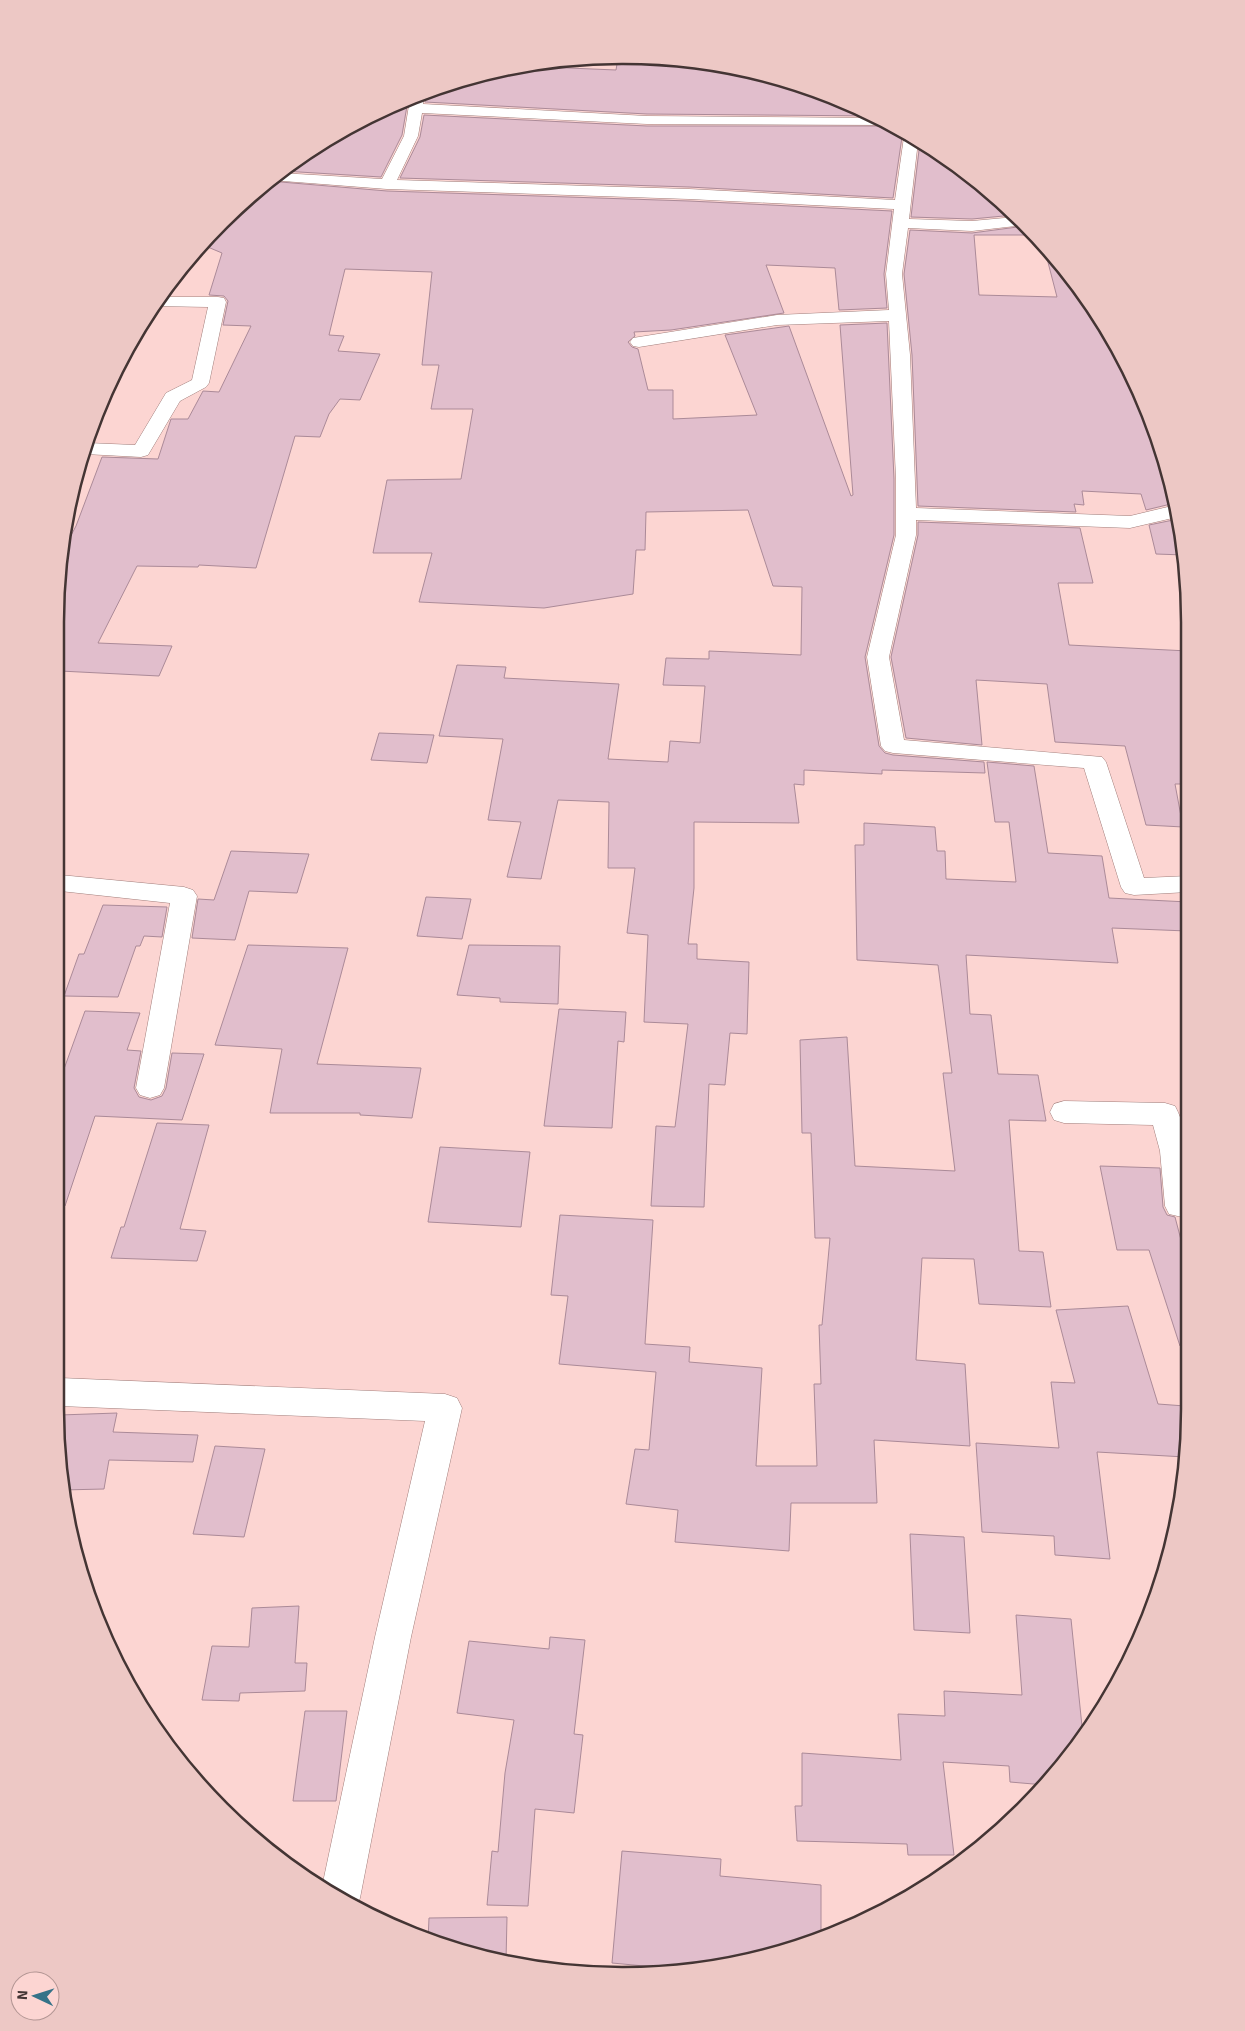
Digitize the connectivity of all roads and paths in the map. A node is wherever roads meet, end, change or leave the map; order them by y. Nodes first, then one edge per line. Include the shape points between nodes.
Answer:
1 (419, 102) edge
2 (417, 103) edge
3 (872, 122) edge
4 (910, 144) edge
5 (284, 178) edge
6 (387, 184) junction
7 (903, 205) junction
8 (1012, 222) edge
9 (901, 223) junction
10 (165, 302) edge
11 (898, 315) junction
12 (639, 342) dead end
13 (91, 449) edge
14 (1171, 512) edge
15 (906, 514) junction
16 (64, 883) edge
17 (1181, 884) edge
18 (150, 1088) dead end
19 (1064, 1112) dead end
20 (1181, 1206) edge
21 (64, 1392) edge
22 (341, 1891) edge

1 - 3 street via 639,120
2 - 6 street via 411,136
4 - 7 street
5 - 6 street
6 - 7 street
7 - 9 street
8 - 9 street via 972,226
9 - 11 street via 894,274
10 - 13 street via 218,302 200,383 173,397 141,451
11 - 12 street via 777,320
11 - 15 street
14 - 15 street via 1130,522
15 - 17 street via 906,535 878,657 893,746 1094,762 1134,887
16 - 18 street via 184,896
19 - 20 street via 1166,1114 1175,1151
21 - 22 street via 445,1408 393,1637

